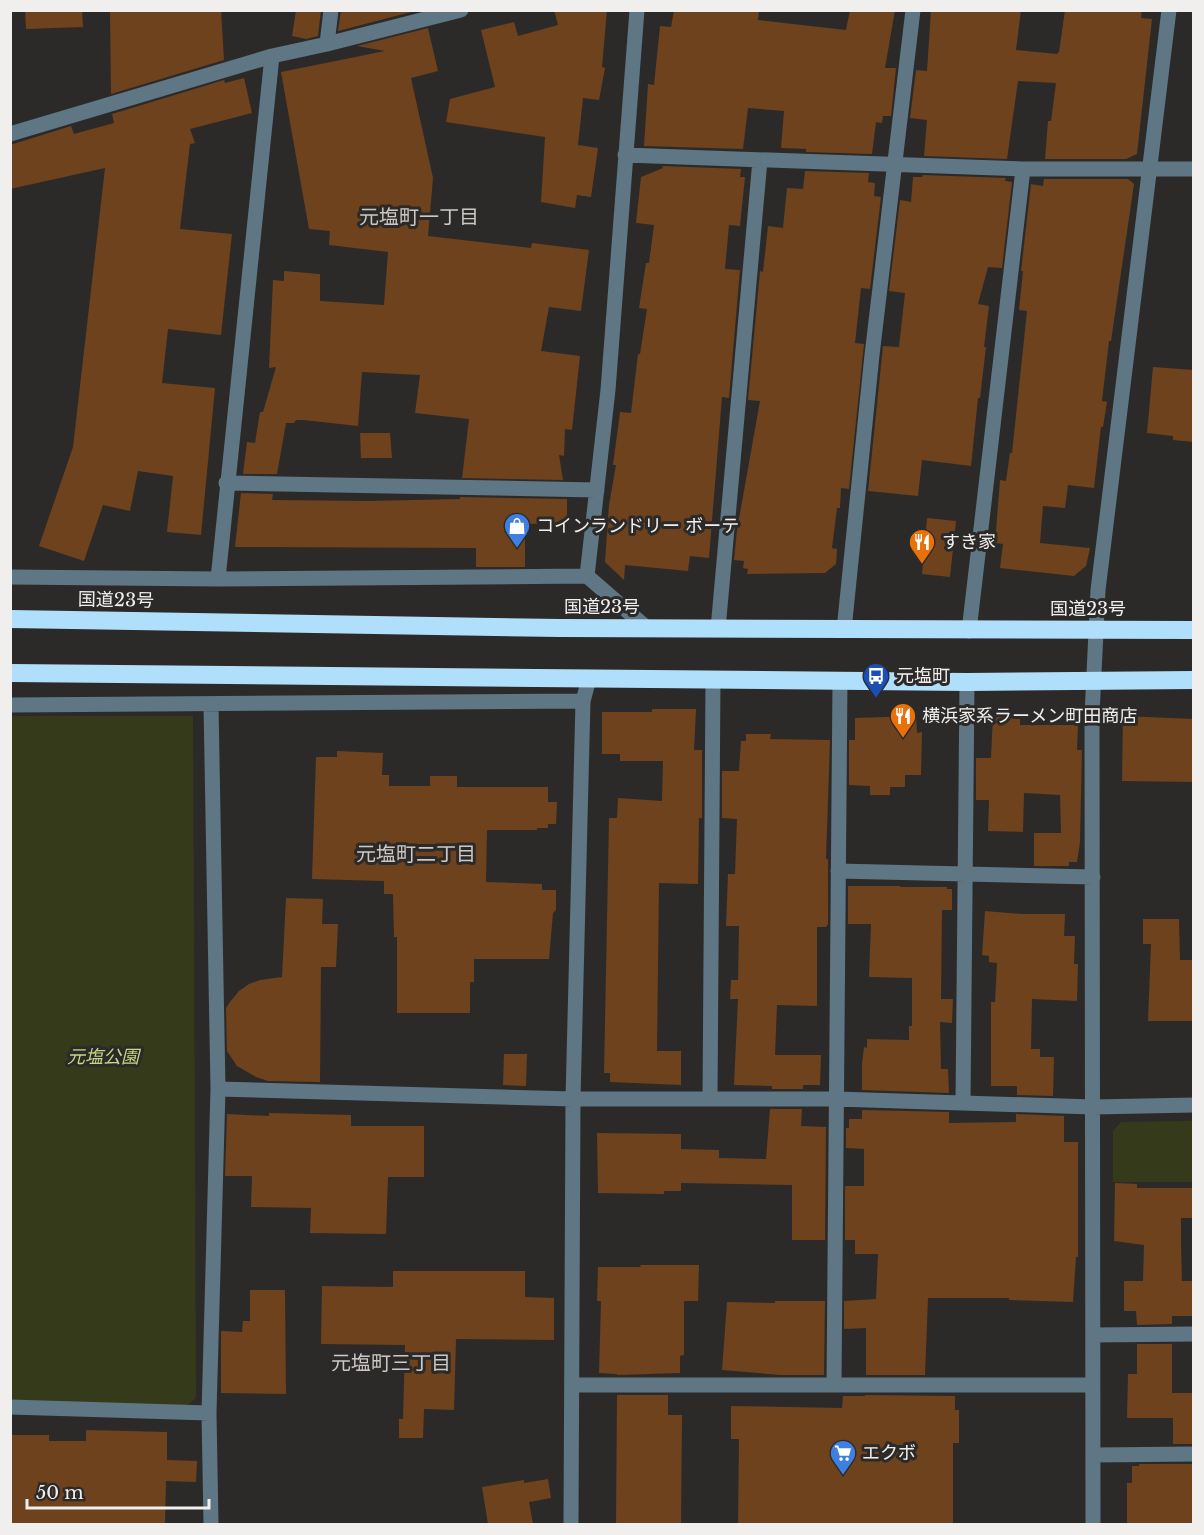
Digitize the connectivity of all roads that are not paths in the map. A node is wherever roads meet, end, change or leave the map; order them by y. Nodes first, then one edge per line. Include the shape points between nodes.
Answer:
1 (331, 10) edge
2 (461, 10) edge
3 (637, 10) edge
4 (913, 10) edge
5 (1169, 10) edge
6 (327, 44) junction
7 (272, 56) junction
8 (10, 134) edge
9 (625, 155) junction
10 (760, 160) junction
11 (895, 164) junction
12 (1023, 169) junction
13 (1148, 169) junction
14 (1194, 169) edge
15 (226, 483) junction
16 (597, 490) junction
17 (587, 576) junction
18 (10, 577) edge
19 (218, 579) junction
20 (10, 619) edge
21 (648, 629) junction
22 (718, 629) junction
23 (844, 630) junction
24 (1096, 630) junction
25 (1194, 630) edge
26 (969, 631) junction
27 (10, 673) edge
28 (589, 679) junction
29 (713, 680) junction
30 (1194, 680) edge
31 (840, 681) junction
32 (1094, 681) junction
33 (967, 682) junction
34 (583, 701) junction
35 (10, 705) edge
36 (211, 705) junction
37 (838, 871) junction
38 (965, 873) junction
39 (1093, 877) junction
40 (218, 1089) junction
41 (573, 1099) junction
42 (710, 1099) junction
43 (836, 1099) junction
44 (963, 1103) junction
45 (1194, 1105) edge
46 (1093, 1107) junction
47 (1194, 1334) edge
48 (1093, 1335) junction
49 (572, 1384) junction
50 (834, 1384) junction
51 (1092, 1384) junction
52 (10, 1407) edge
53 (209, 1413) junction
54 (1194, 1454) edge
55 (1094, 1455) junction
56 (211, 1524) edge
57 (571, 1524) edge
58 (1093, 1524) edge

1 - 6 street
2 - 6 street
3 - 9 street
4 - 11 street
5 - 13 street
6 - 7 street
7 - 8 street
7 - 15 street
9 - 10 street
9 - 16 street
10 - 11 street
10 - 22 street
11 - 12 street
11 - 23 street
12 - 13 street
12 - 26 street
13 - 14 street
13 - 24 street
15 - 16 street
15 - 19 street
16 - 17 street
17 - 19 street
17 - 21 street
18 - 19 street
20 - 21 highway, 国道23号
21 - 22 highway, 国道23号
22 - 23 highway, 国道23号
23 - 26 highway, 国道23号
24 - 25 highway, 国道23号
24 - 26 highway, 国道23号
24 - 32 street
27 - 28 highway
28 - 29 highway
28 - 34 street
29 - 31 highway
29 - 42 street
30 - 32 highway
31 - 33 highway
31 - 37 street
32 - 33 highway
32 - 39 street
33 - 38 street
34 - 36 street
34 - 41 street
35 - 36 street
36 - 40 street
37 - 38 street
37 - 43 street
38 - 39 street
38 - 44 street
39 - 46 street
40 - 41 street
40 - 53 street
41 - 42 street
41 - 49 street
42 - 43 street
43 - 44 street
43 - 50 street
44 - 46 street
45 - 46 street
46 - 48 street
47 - 48 street
48 - 51 street
49 - 50 street
49 - 57 street
50 - 51 street
51 - 55 street
52 - 53 street
53 - 56 street
54 - 55 street
55 - 58 street

